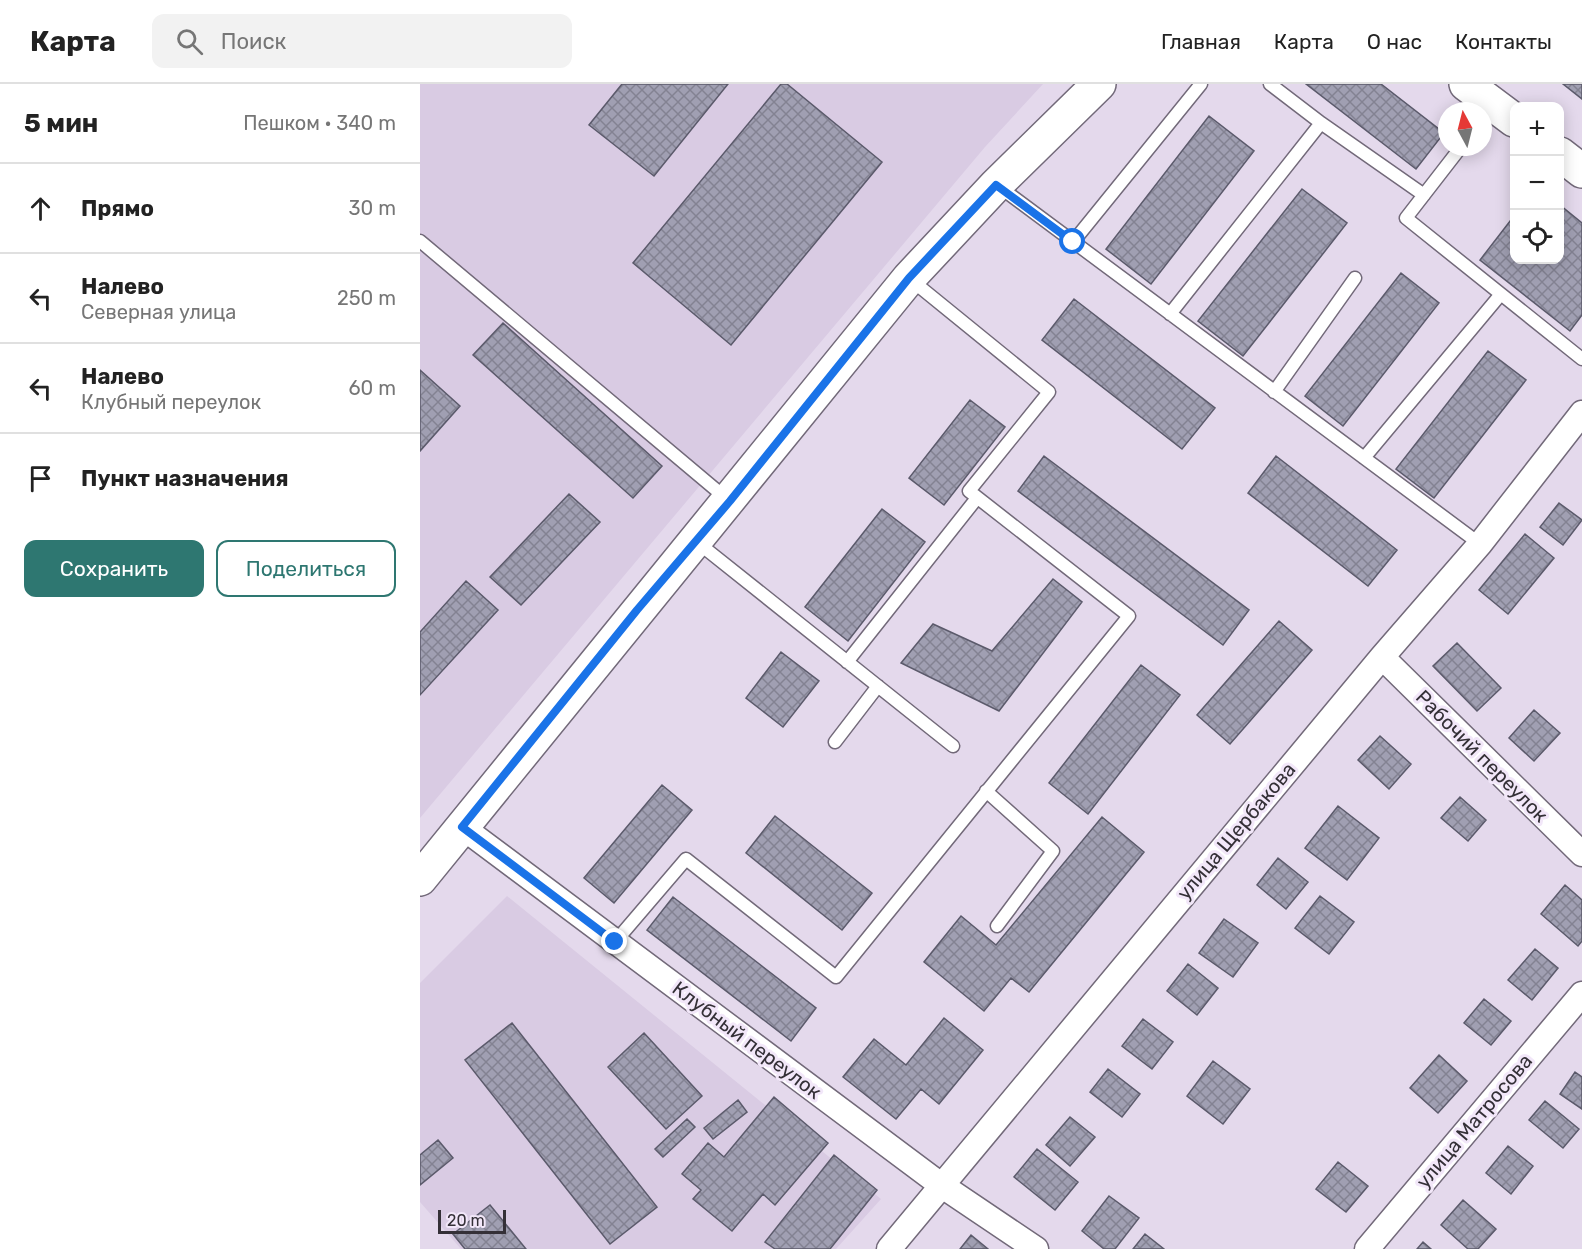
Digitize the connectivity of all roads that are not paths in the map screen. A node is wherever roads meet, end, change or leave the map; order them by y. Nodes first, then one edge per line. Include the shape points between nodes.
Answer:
1 (1099, 84) edge
2 (1201, 84) edge
3 (1270, 84) edge
4 (1466, 84) edge
5 (1497, 114) edge
6 (1320, 123) junction
7 (1454, 156) edge
8 (1563, 156) edge
9 (1582, 171) edge
10 (996, 185) junction
11 (1424, 195) junction
12 (420, 241) edge
13 (1073, 242) junction
14 (909, 278) junction
15 (1355, 278) dead end
16 (1501, 294) junction
17 (1170, 314) junction
18 (1582, 359) edge
19 (1274, 392) junction
20 (1582, 413) edge
21 (1364, 458) junction
22 (977, 498) junction
23 (730, 501) junction
24 (696, 541) junction
25 (1480, 544) junction
26 (1382, 657) junction
27 (847, 662) junction
28 (878, 686) junction
29 (835, 742) dead end
30 (953, 746) dead end
31 (986, 791) junction
32 (462, 827) junction
33 (1582, 854) edge
34 (420, 879) edge
35 (997, 926) dead end
36 (615, 942) junction
37 (1582, 994) edge
38 (941, 1185) junction
39 (889, 1249) edge
40 (1036, 1249) edge
41 (1367, 1249) edge

1 - 10 street
2 - 13 lane
3 - 6 lane
4 - 5 street
6 - 11 lane
6 - 17 lane
7 - 11 lane
8 - 9 street
10 - 13 lane
10 - 14 street
11 - 16 lane via 1406,218
12 - 23 lane
13 - 17 lane
14 - 22 lane via 1049,392 969,491
14 - 23 street
15 - 19 lane
16 - 18 lane
16 - 21 lane
17 - 19 lane
19 - 21 lane
20 - 25 street, улица Щербакова
21 - 25 lane
22 - 27 lane
22 - 31 lane via 1129,616
23 - 24 street
24 - 27 lane
24 - 32 street
25 - 26 street, улица Щербакова
26 - 33 street, Рабочий переулок
26 - 38 street, улица Щербакова
27 - 28 lane
28 - 29 lane
28 - 30 lane
31 - 35 lane via 1053,851
31 - 36 lane via 836,977 686,859
32 - 34 street
32 - 36 street, Клубный переулок
36 - 38 street, Клубный переулок
37 - 41 street, улица Матросова
38 - 39 street, улица Щербакова
38 - 40 street, Клубный переулок

